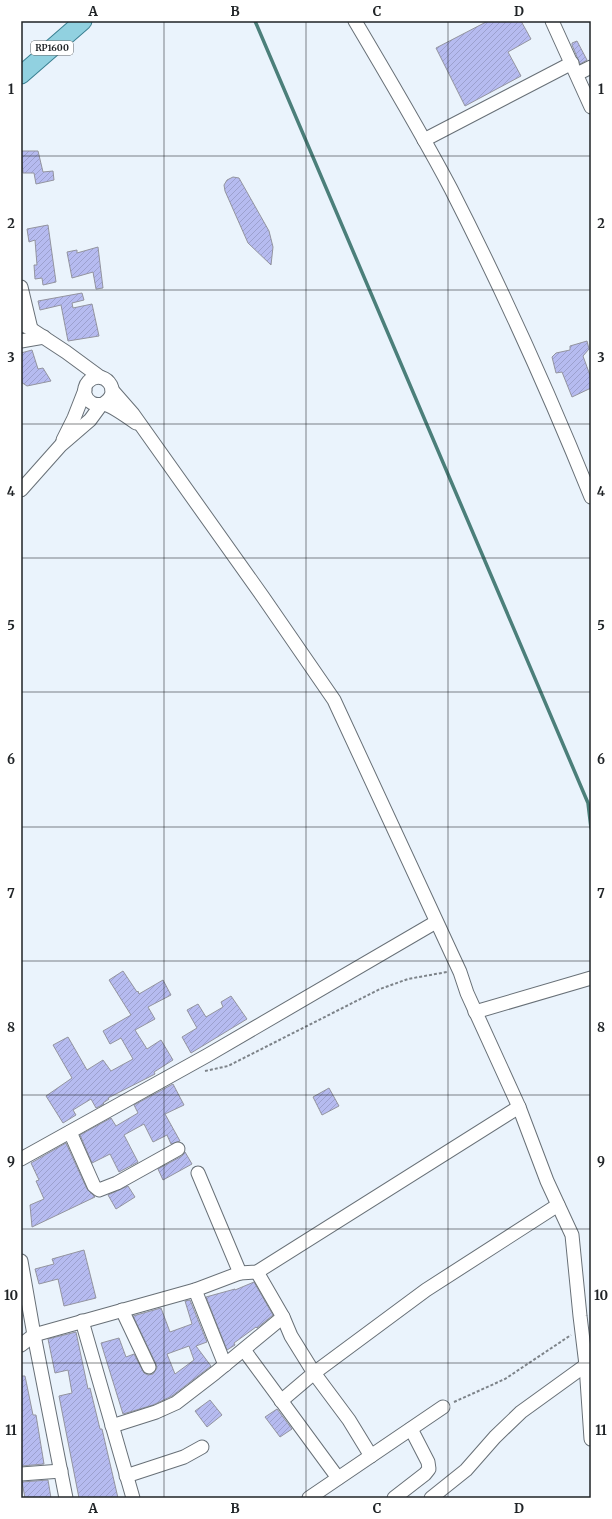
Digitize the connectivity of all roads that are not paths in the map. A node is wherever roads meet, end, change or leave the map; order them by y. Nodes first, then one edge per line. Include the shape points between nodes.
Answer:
1 (83, 21) edge
2 (355, 21) edge
3 (552, 21) edge
4 (591, 67) edge
5 (575, 69) junction
6 (23, 72) edge
7 (591, 107) edge
8 (424, 140) junction
9 (21, 287) edge
10 (26, 327) edge
11 (44, 337) junction
12 (21, 341) edge
13 (66, 352) junction
14 (100, 378) junction
15 (86, 387) junction
16 (112, 390) junction
17 (102, 404) junction
18 (142, 427) junction
19 (61, 445) junction
20 (21, 490) edge
21 (591, 497) edge
22 (436, 922) junction
23 (591, 978) edge
24 (475, 1012) junction
25 (519, 1107) junction
26 (70, 1132) junction
27 (178, 1149) dead end
28 (21, 1159) edge
29 (198, 1173) dead end
30 (558, 1204) junction
31 (21, 1261) edge
32 (257, 1272) junction
33 (240, 1273) junction
34 (195, 1290) junction
35 (122, 1310) junction
36 (283, 1317) junction
37 (82, 1321) junction
38 (34, 1335) junction
39 (21, 1345) edge
40 (244, 1350) junction
41 (225, 1365) junction
42 (586, 1365) junction
43 (149, 1367) dead end
44 (314, 1373) junction
45 (281, 1401) junction
46 (443, 1407) road end
47 (112, 1426) junction
48 (411, 1429) junction
49 (591, 1439) edge
50 (202, 1447) dead end
51 (371, 1456) junction
52 (61, 1471) junction
53 (21, 1474) edge
54 (126, 1476) junction
55 (338, 1478) junction
56 (66, 1498) edge
57 (132, 1498) edge
58 (308, 1498) edge
59 (394, 1498) edge
60 (432, 1498) edge

1 - 6 main road, RP1600
2 - 8 street
3 - 5 street
4 - 5 street
5 - 7 street
5 - 8 street
8 - 21 street via 477,243 551,399
9 - 10 street
10 - 11 street
11 - 12 street
11 - 13 street
13 - 14 street
13 - 15 street
14 - 15 street via 95,378
14 - 16 street via 108,382
15 - 17 street via 88,400 96,405
15 - 19 street
16 - 17 street via 110,398
16 - 18 street
17 - 18 street
17 - 19 street via 90,420
18 - 22 street via 334,700
19 - 20 street
22 - 24 street via 460,972
22 - 26 street via 208,1056
23 - 24 street
24 - 25 street
25 - 30 street
25 - 32 street
26 - 27 street via 94,1186 99,1190 118,1183
26 - 28 street
29 - 33 street
30 - 42 street via 572,1235
30 - 44 street via 426,1290
31 - 38 street
32 - 33 street
32 - 36 street
33 - 34 street
34 - 35 street
34 - 41 street
35 - 37 street
35 - 43 street
36 - 40 street
36 - 44 street via 291,1336
37 - 38 street
37 - 47 street
38 - 39 street
38 - 52 street
40 - 41 street
40 - 45 street
41 - 47 street via 176,1403
42 - 49 street
42 - 60 street via 521,1412 495,1436 463,1473
44 - 45 street
44 - 51 street via 349,1420
45 - 55 street
46 - 48 street
47 - 54 street
48 - 51 street
48 - 59 street via 429,1469
50 - 54 street via 184,1457
51 - 55 street
52 - 53 street
52 - 56 street
54 - 57 street
55 - 58 street

